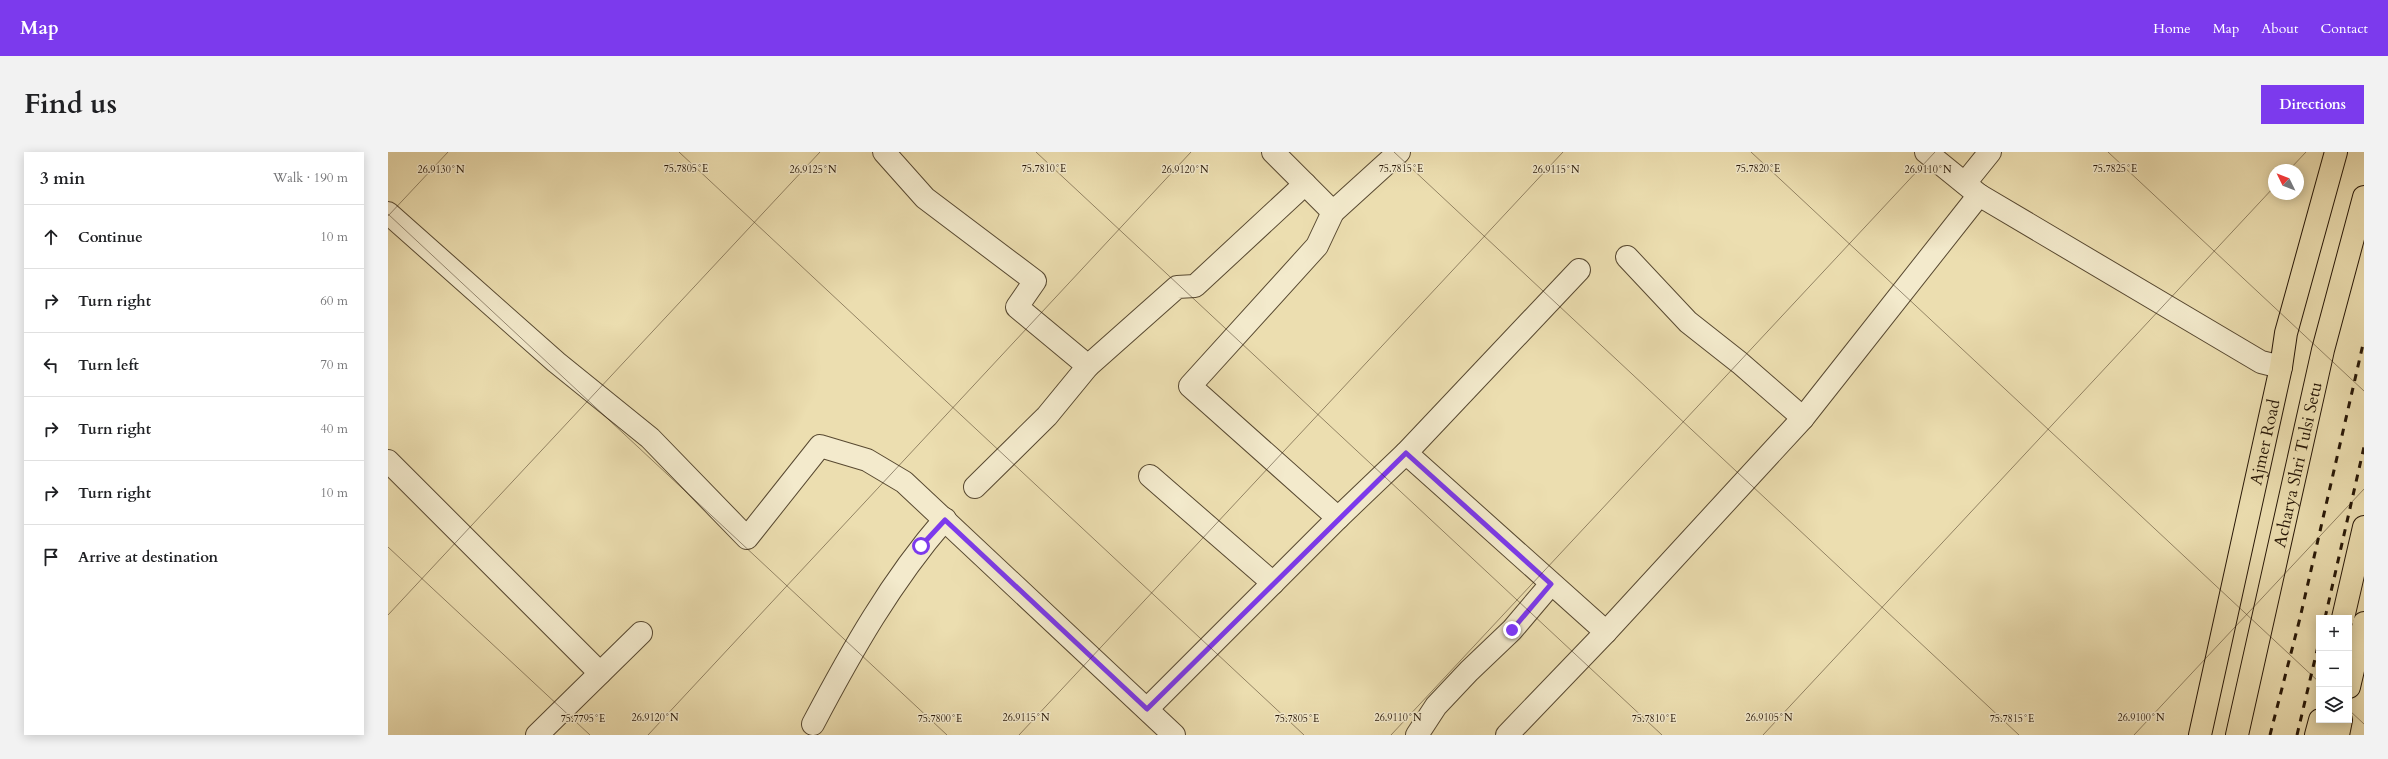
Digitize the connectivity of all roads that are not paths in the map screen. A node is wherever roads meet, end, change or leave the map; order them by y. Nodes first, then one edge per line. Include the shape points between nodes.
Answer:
1 (884, 152) edge
2 (1273, 152) edge
3 (1399, 152) edge
4 (1926, 152) edge
5 (1990, 152) edge
6 (2336, 152) edge
7 (1305, 184) junction
8 (1972, 189) junction
9 (2364, 197) edge
10 (1333, 212) junction
11 (388, 213) edge
12 (1628, 257) dead end
13 (1579, 270) dead end
14 (1088, 366) junction
15 (2281, 367) junction
16 (1803, 418) junction
17 (1406, 453) junction
18 (388, 461) edge
19 (1150, 476) dead end
20 (975, 487) dead end
21 (1338, 518) junction
22 (945, 520) junction
23 (2364, 527) edge
24 (1273, 583) junction
25 (1551, 584) junction
26 (2344, 615) edge
27 (2364, 623) edge
28 (1606, 632) junction
29 (641, 633) dead end
30 (600, 674) junction
31 (2349, 687) edge
32 (1147, 709) junction
33 (2319, 723) edge
34 (2341, 723) edge
35 (814, 731) edge
36 (537, 735) edge
37 (1174, 735) edge
38 (1417, 735) edge
39 (1507, 735) edge
40 (2200, 735) edge
41 (2237, 735) edge
42 (2316, 735) edge
43 (2338, 735) edge

1 - 14 street via 925,198 1035,281 1017,307
2 - 7 street
3 - 10 street
4 - 8 street
5 - 8 street
6 - 15 highway, Ajmer Road via 2286,333
7 - 10 street
7 - 14 street via 1195,286 1177,287
8 - 15 street via 2260,362
8 - 16 street
9 - 41 highway, Acharya Shri Tulsi Setu via 2323,350
10 - 21 street via 1317,246 1190,386
11 - 22 street via 556,362 650,438 747,538 820,446 867,460 904,482
12 - 16 street via 1688,322
13 - 17 street
14 - 20 street via 1047,416
15 - 40 highway, Ajmer Road
16 - 28 street
17 - 21 street
17 - 25 street
18 - 30 street
19 - 24 street
21 - 24 street
22 - 32 street
22 - 35 street via 921,546 852,650
23 - 26 highway
24 - 32 street
25 - 28 street
25 - 38 street via 1512,630 1468,671 1436,706
27 - 31 highway
28 - 39 street
29 - 30 street
30 - 36 street
32 - 37 street
33 - 42 highway
34 - 43 highway

